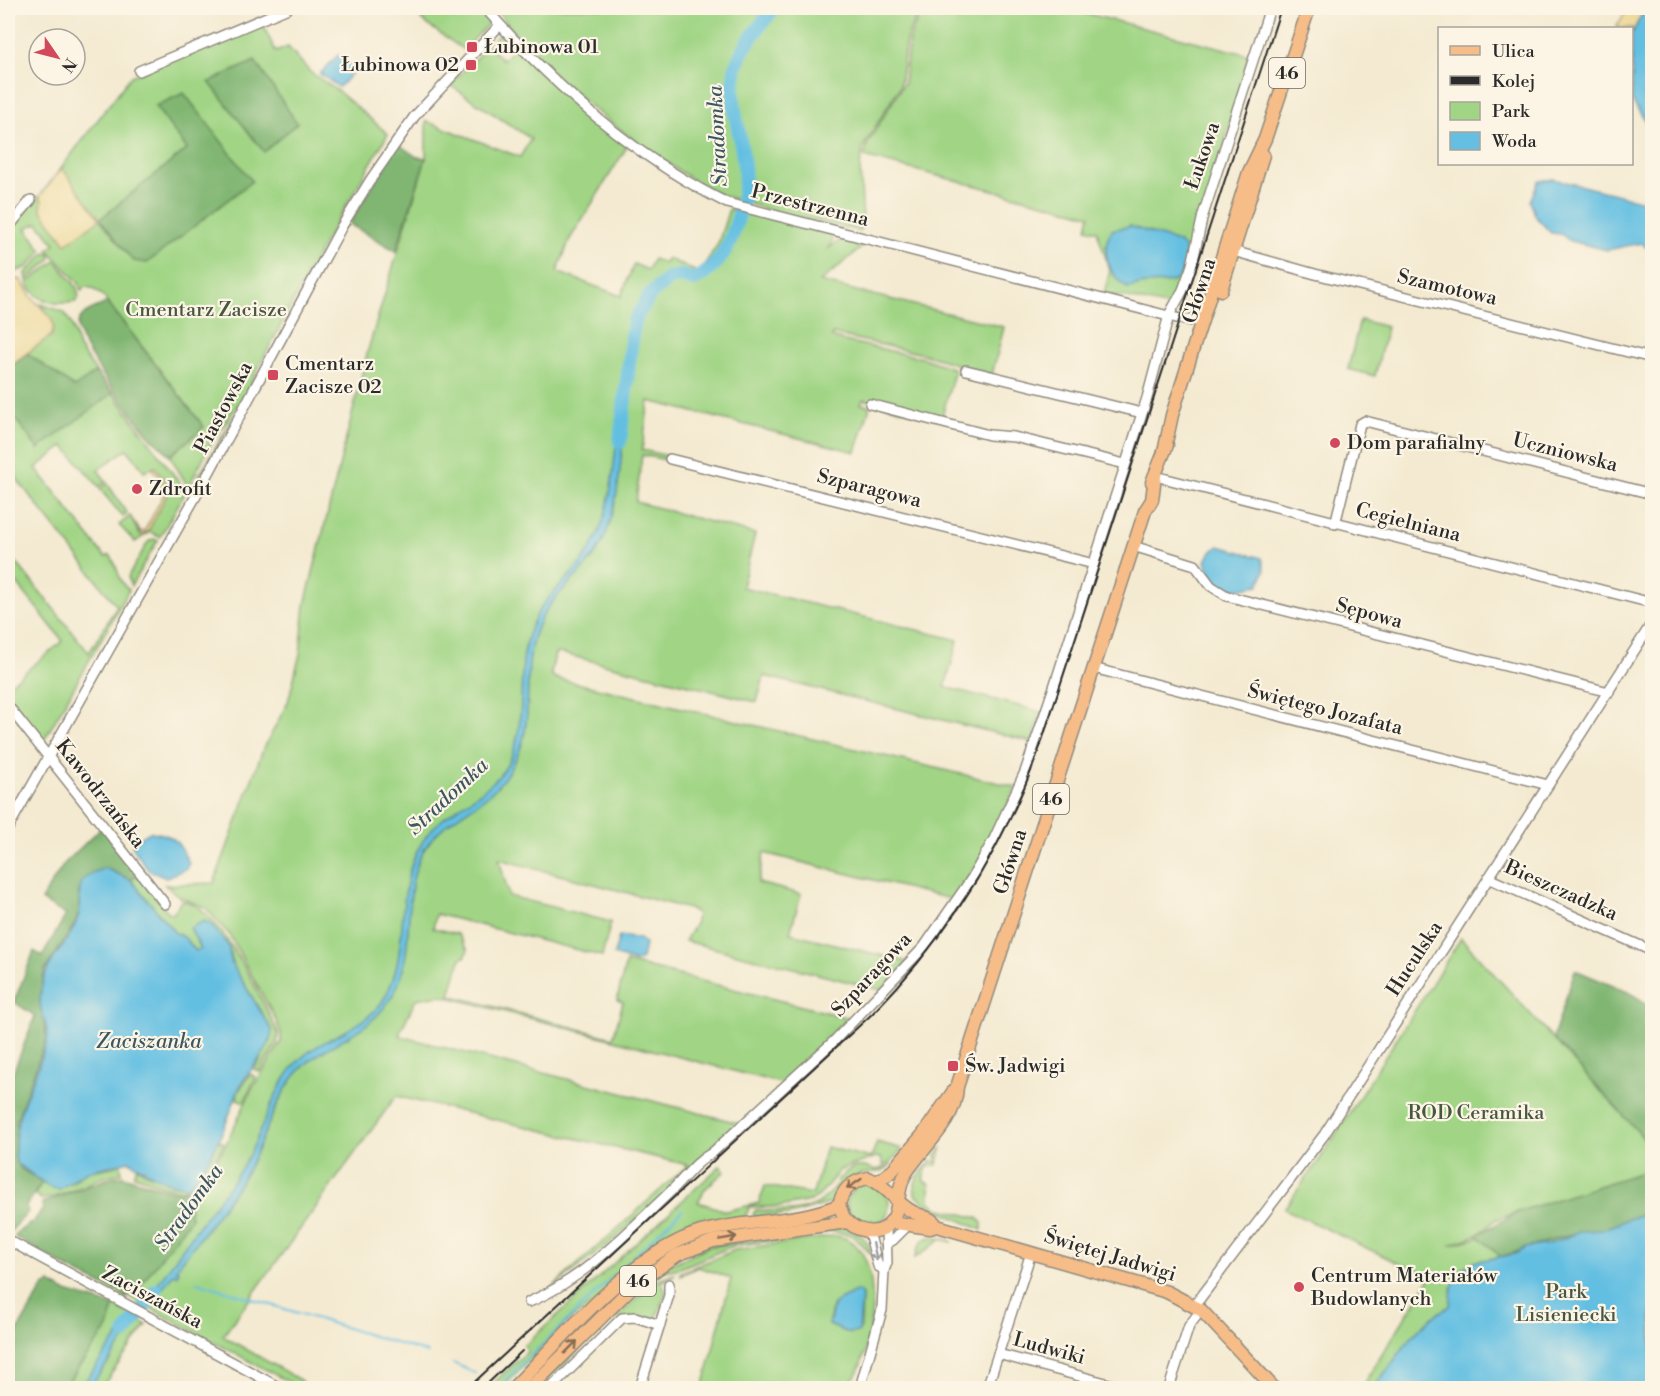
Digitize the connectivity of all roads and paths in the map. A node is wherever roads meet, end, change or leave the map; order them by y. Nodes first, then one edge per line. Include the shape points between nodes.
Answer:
1 (288, 8) edge
2 (485, 8) edge
3 (1270, 8) edge
4 (1309, 8) edge
5 (500, 25) junction
6 (139, 71) dead end
7 (1265, 139) junction
8 (31, 200) dead end
9 (8, 228) edge
10 (1233, 251) junction
11 (1208, 304) junction
12 (1169, 315) junction
13 (1188, 321) junction
14 (1194, 345) junction
15 (1653, 358) edge
16 (966, 370) dead end
17 (870, 404) dead end
18 (1143, 413) junction
19 (1164, 452) junction
20 (670, 459) dead end
21 (1125, 464) junction
22 (1155, 476) junction
23 (1653, 494) edge
24 (1335, 524) junction
25 (1133, 546) junction
26 (1094, 564) junction
27 (1653, 603) edge
28 (1653, 623) edge
29 (1093, 668) junction
30 (1609, 692) junction
31 (8, 706) edge
32 (48, 756) junction
33 (1548, 785) junction
34 (8, 827) edge
35 (1488, 878) junction
36 (165, 904) dead end
37 (1653, 951) edge
38 (957, 1087) junction
39 (878, 1182) junction
40 (897, 1201) junction
41 (839, 1205) junction
42 (847, 1222) junction
43 (909, 1224) junction
44 (888, 1225) junction
45 (938, 1226) junction
46 (869, 1232) junction
47 (8, 1240) edge
48 (885, 1244) junction
49 (1031, 1253) junction
50 (884, 1270) junction
51 (669, 1284) dead end
52 (529, 1302) dead end
53 (1198, 1307) junction
54 (660, 1325) junction
55 (998, 1354) junction
56 (280, 1389) edge
57 (513, 1389) edge
58 (530, 1389) edge
59 (550, 1389) edge
60 (640, 1389) edge
61 (860, 1389) edge
62 (987, 1389) edge
63 (1125, 1389) edge
64 (1168, 1389) edge
65 (1274, 1389) edge

1 - 6 street
2 - 5 street, Przestrzenna
3 - 12 street, Łukowa via 1203,215 1192,265
4 - 7 main road, Główna / 46
5 - 12 street, Przestrzenna via 617,135 680,178 727,203
5 - 32 street, Piastowska via 414,117 371,179 206,480
7 - 10 main road, Główna / 46 via 1263,160
7 - 11 main road, Główna / 46 via 1249,172
8 - 9 street
10 - 15 street, Szamotowa
10 - 19 main road, Główna / 46
11 - 13 street
11 - 14 main road, Główna / 46
12 - 13 street, Przestrzenna
12 - 18 street, Szparagowa
13 - 14 street
14 - 19 main road, Główna / 46
16 - 18 street
17 - 21 street
18 - 21 street, Szparagowa
19 - 22 main road, Główna / 46
20 - 26 street, Szparagowa
21 - 26 street, Szparagowa
22 - 24 street, Cegielniana
22 - 25 main road, Główna / 46 via 1152,500 1144,511
23 - 24 street, Uczniowska via 1365,421 1360,424 1353,444
24 - 27 street, Cegielniana
25 - 29 main road, Główna / 46
25 - 30 street, Sępowa via 1196,565 1211,586 1227,596
26 - 52 street, Szparagowa via 1016,792 984,859 924,947 834,1041 712,1154 700,1159 607,1251 563,1285
28 - 30 street, Huculska
29 - 33 street, Świętego Jozafata
29 - 38 main road, Główna / 46
30 - 33 street, Huculska
31 - 32 street, Kawodrzańska
32 - 34 street, Piastowska
32 - 36 street, Kawodrzańska
33 - 35 street, Huculska
35 - 37 street, Bieszczadzka
35 - 53 street, Huculska via 1324,1136
38 - 39 main road, Główna / 46 via 922,1136
38 - 40 main road, Główna / 46 via 957,1097 943,1124 905,1173
39 - 40 main road
39 -> 41 main road via 868,1178 856,1181 847,1188
40 - 44 main road, 46
40 - 45 main road, Świętej Jadwigi via 934,1220
41 - 42 main road
41 - 57 main road, 46 via 777,1221 708,1230 667,1247 624,1278
42 - 46 main road
58 -> 42 main road, 46 via 633,1286 676,1255 725,1239
43 - 44 main road, Świętej Jadwigi
43 - 45 main road, Świętej Jadwigi
43 - 48 street
44 - 46 main road
44 - 48 street
45 - 49 main road, Świętej Jadwigi
46 -> 50 street via 878,1266
47 - 56 street, Zaciszańska
48 - 50 street
49 - 53 main road, Świętej Jadwigi via 1131,1279
49 - 55 street
50 - 61 street via 879,1324
51 - 54 street
53 - 64 street, Huculska
53 - 65 main road, Świętej Jadwigi
54 - 59 street via 634,1317 622,1318
54 - 60 street
55 - 62 street
55 - 63 street, Ludwiki

